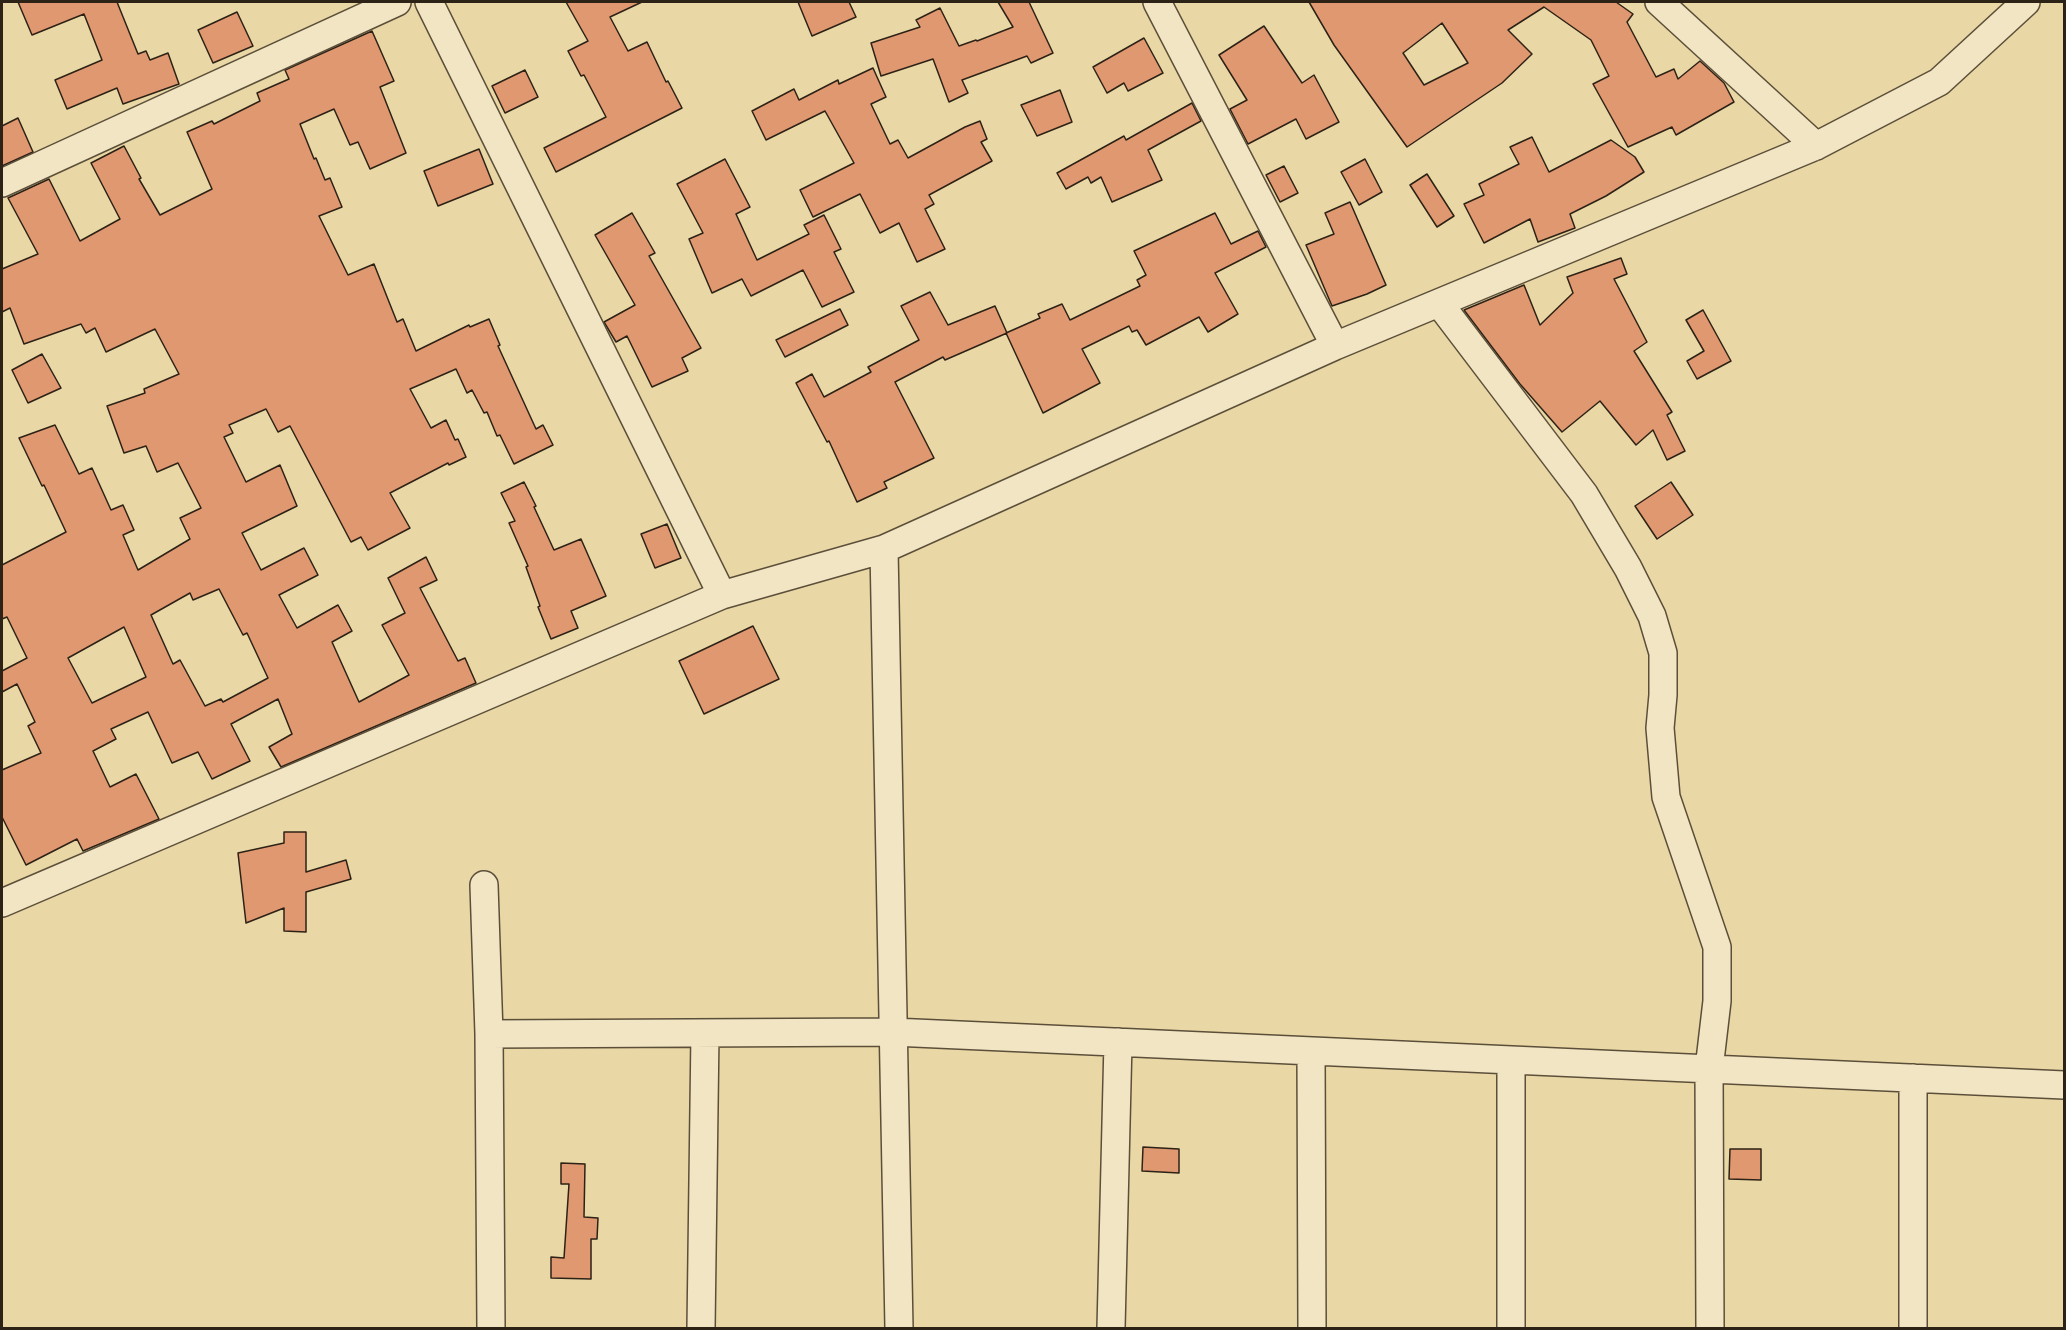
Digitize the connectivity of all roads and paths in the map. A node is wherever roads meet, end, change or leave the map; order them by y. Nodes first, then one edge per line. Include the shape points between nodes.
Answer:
1 (397, 2) edge
2 (429, 2) edge
3 (1157, 2) edge
4 (1659, 2) edge
5 (2026, 2) edge
6 (1816, 146) junction
7 (2, 183) edge
8 (1439, 303) junction
9 (1335, 346) junction
10 (884, 549) junction
11 (722, 595) junction
12 (484, 885) dead end
13 (2, 903) edge
14 (893, 1032) junction
15 (705, 1033) junction
16 (489, 1034) junction
17 (1118, 1042) junction
18 (1311, 1051) junction
19 (1511, 1060) junction
20 (1709, 1069) junction
21 (1913, 1078) junction
22 (2064, 1085) edge
23 (492, 1329) edge
24 (701, 1329) edge
25 (899, 1329) edge
26 (1111, 1329) edge
27 (1312, 1329) edge
28 (1511, 1329) edge
29 (1710, 1329) edge
30 (1913, 1329) edge

1 - 7 street
2 - 11 street
3 - 9 street
4 - 6 street
5 - 6 street via 1939,82
6 - 8 street
8 - 9 street
8 - 20 street via 1584,494 1652,616 1663,653 1660,728 1666,797 1717,947 1717,1001
9 - 10 street
10 - 11 street
10 - 14 street
11 - 13 street
12 - 16 street
14 - 15 street
14 - 17 street
14 - 25 street
15 - 16 street
15 - 24 street
16 - 23 street
17 - 18 street
17 - 26 street
18 - 19 street
18 - 27 street
19 - 20 street
19 - 28 street
20 - 21 street
20 - 29 street
21 - 22 street
21 - 30 street

